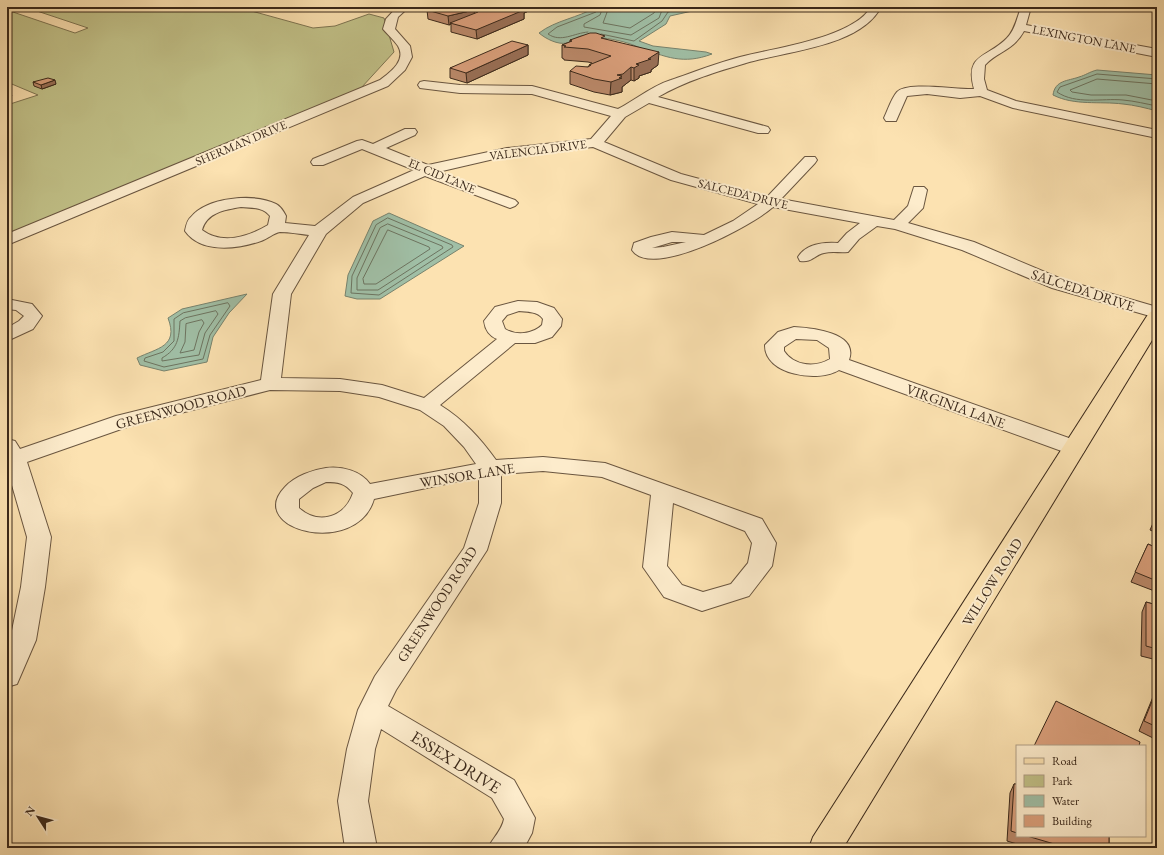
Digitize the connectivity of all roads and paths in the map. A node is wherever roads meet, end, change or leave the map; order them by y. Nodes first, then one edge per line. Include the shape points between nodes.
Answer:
1 (404, 7) edge
2 (876, 7) edge
3 (1026, 7) edge
4 (1021, 27) junction
5 (1157, 43) edge
6 (1151, 52) edge
7 (424, 85) dead end
8 (981, 92) junction
9 (646, 98) junction
10 (620, 114) junction
11 (891, 118) dead end
12 (763, 130) dead end
13 (1156, 131) edge
14 (410, 132) dead end
15 (595, 143) junction
16 (374, 148) junction
17 (810, 160) dead end
18 (318, 162) dead end
19 (427, 170) junction
20 (919, 190) dead end
21 (770, 202) junction
22 (510, 203) dead end
23 (872, 222) junction
24 (897, 225) junction
25 (276, 227) junction
26 (319, 231) junction
27 (7, 240) edge
28 (704, 240) dead end
29 (806, 257) dead end
30 (7, 304) edge
31 (1157, 314) edge
32 (7, 335) edge
33 (510, 338) dead end
34 (838, 362) dead end
35 (270, 384) junction
36 (427, 406) junction
37 (1075, 448) junction
38 (10, 455) edge
39 (490, 468) junction
40 (663, 492) junction
41 (364, 493) dead end
42 (7, 676) edge
43 (372, 710) junction
44 (361, 848) edge
45 (504, 848) edge
46 (825, 848) edge

1 - 27 street, SHERMAN DRIVE via 389,21 389,30 405,47 406,58 400,70 384,83
2 - 9 street, VALENCIA DRIVE via 871,16 848,32 822,42 706,71 673,83
3 - 4 street, LEXINGTON LANE
4 - 6 street, LEXINGTON LANE
4 - 8 street, LEXINGTON LANE via 1010,42 981,62 976,70
5 - 6 street, LEXINGTON LANE
7 - 10 street via 460,89 532,90
8 - 11 street via 960,94 927,90 908,91 902,94
8 - 13 street via 1012,104
9 - 10 street, VALENCIA DRIVE
9 - 12 street
10 - 15 street, VALENCIA DRIVE
14 - 16 street, EL CID LANE
15 - 19 street, VALENCIA DRIVE via 507,152
15 - 21 street, SALCEDA DRIVE via 676,177
16 - 18 street, EL CID LANE via 362,144
16 - 19 street, EL CID LANE
17 - 21 street
19 - 22 street, EL CID LANE via 433,175
19 - 26 street, VALENCIA DRIVE via 358,200
20 - 24 street via 915,208
21 - 23 street, SALCEDA DRIVE
21 - 28 street via 748,219
23 - 24 street, SALCEDA DRIVE
23 - 29 street via 842,248 822,247
24 - 31 street, SALCEDA DRIVE via 968,246 1058,284
25 - 25 street via 280,220 275,209 267,205 243,203 217,207 197,218 192,225 193,231 199,237 223,243 254,238
25 - 26 street
26 - 35 street, VALENCIA DRIVE via 282,294
30 - 32 street via 25,307 33,316 26,325
31 - 37 main road, WILLOW ROAD
33 - 36 street
34 - 37 street, VIRGINIA LANE
35 - 36 street, GREENWOOD ROAD via 340,385 382,391
35 - 38 street, GREENWOOD ROAD via 123,421
36 - 39 street, GREENWOOD ROAD via 456,426 472,442
37 - 46 main road, WILLOW ROAD
38 - 42 street via 39,537 23,640
39 - 40 street, WINSOR LANE via 543,464 605,470
39 - 41 street, WINSOR LANE
39 - 43 street, GREENWOOD ROAD via 490,503 475,550 385,684
40 - 40 street, WINSOR LANE via 754,525 764,543 760,566 740,590 702,602 673,591 655,568
43 - 44 street, GREENWOOD ROAD via 361,749 352,801
43 - 45 street, ESSEX DRIVE via 503,789 520,818 517,833

